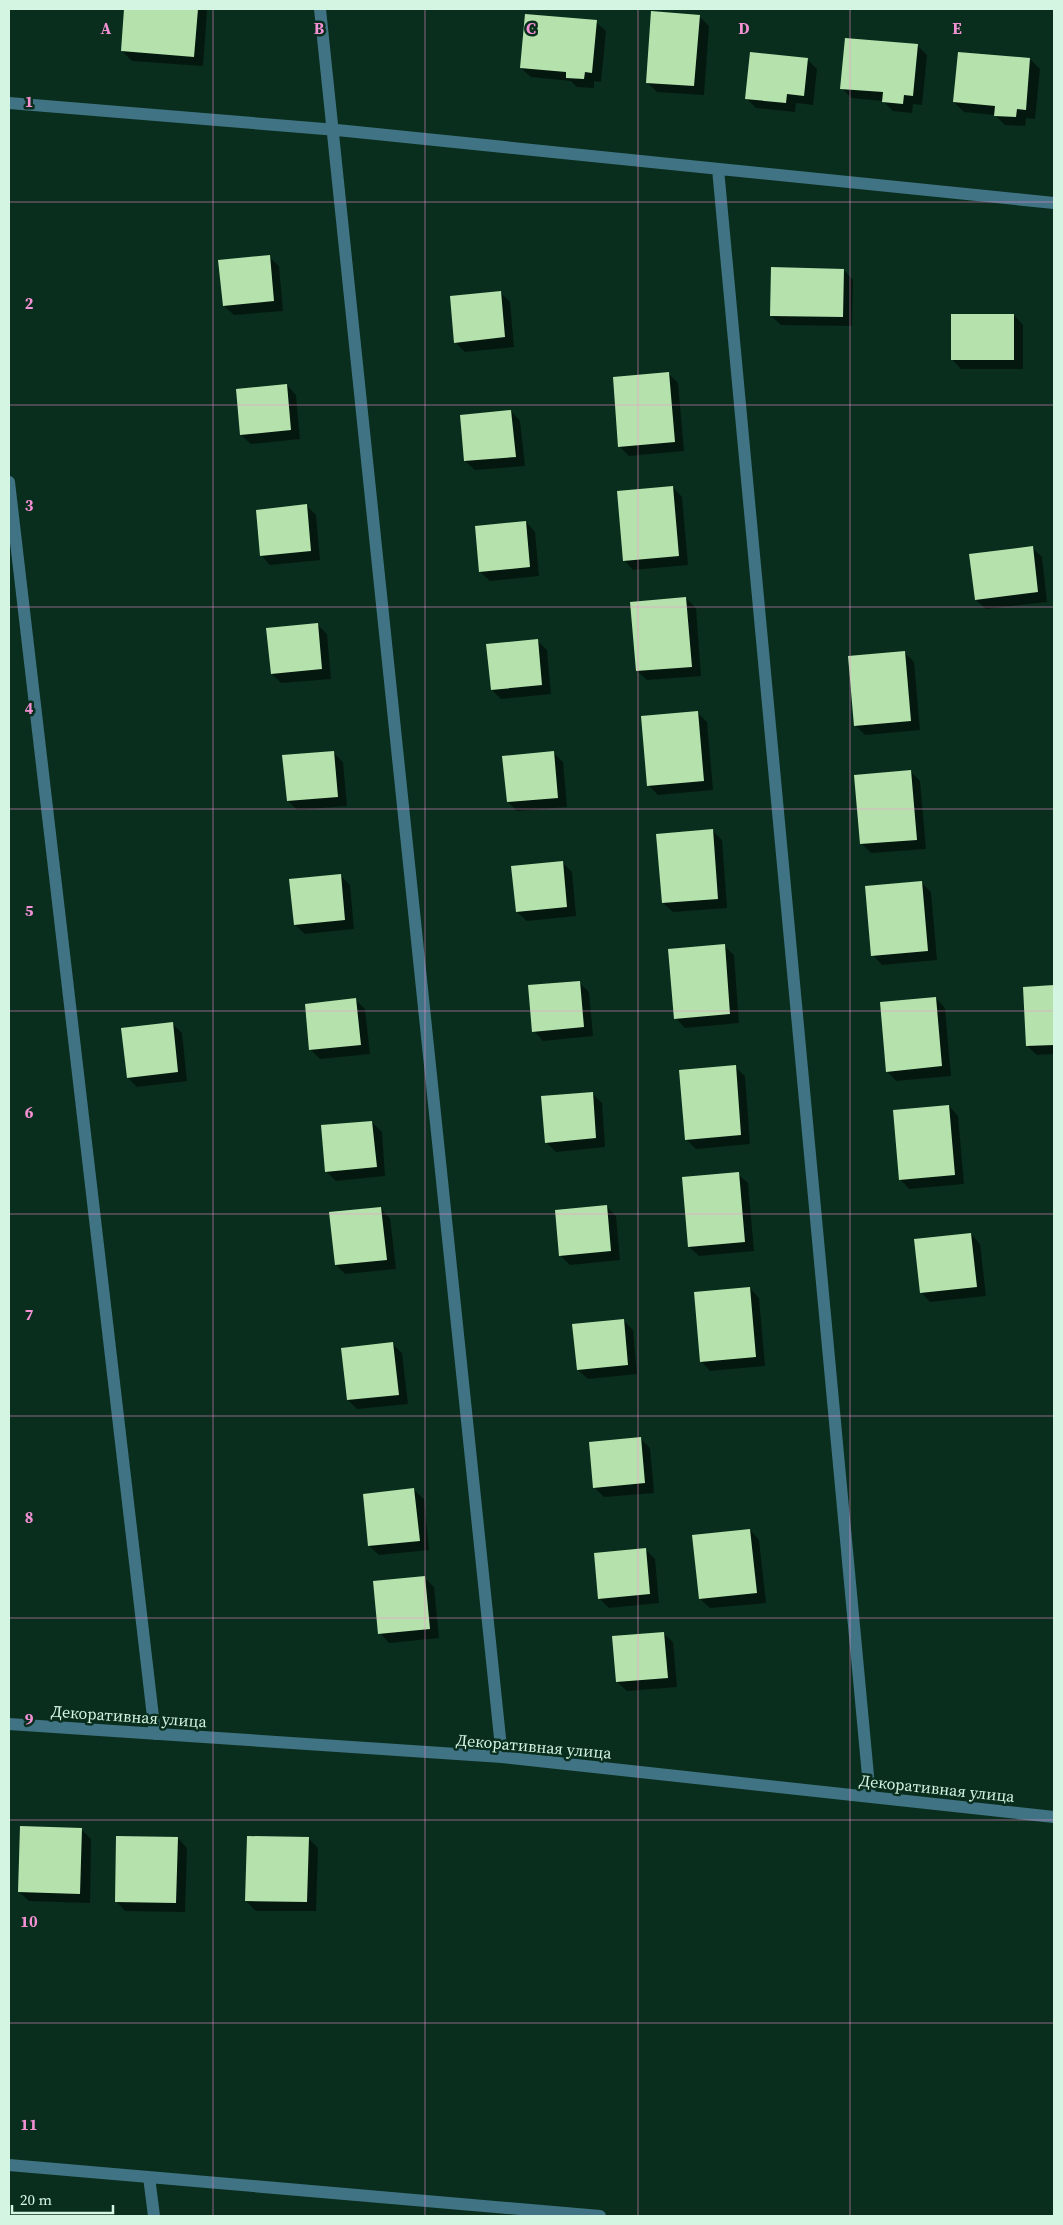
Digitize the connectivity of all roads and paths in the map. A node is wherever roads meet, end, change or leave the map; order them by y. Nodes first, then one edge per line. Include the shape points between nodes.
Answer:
1 (320, 9) edge
2 (9, 103) edge
3 (332, 130) junction
4 (718, 169) junction
5 (1054, 203) edge
6 (9, 482) edge
7 (9, 1724) edge
8 (154, 1734) junction
9 (502, 1758) junction
10 (870, 1797) junction
11 (1054, 1817) edge
12 (9, 2165) edge
13 (149, 2177) junction
14 (573, 2215) edge
15 (154, 2216) edge
16 (600, 2216) edge

1 - 3 street
2 - 3 street
3 - 4 street
3 - 9 street
4 - 5 street
4 - 10 street
6 - 8 street
7 - 8 street, Декоративная улица
8 - 9 street, Декоративная улица
9 - 10 street, Декоративная улица
10 - 11 street, Декоративная улица
12 - 13 street
13 - 14 street
13 - 15 street
14 - 16 street

